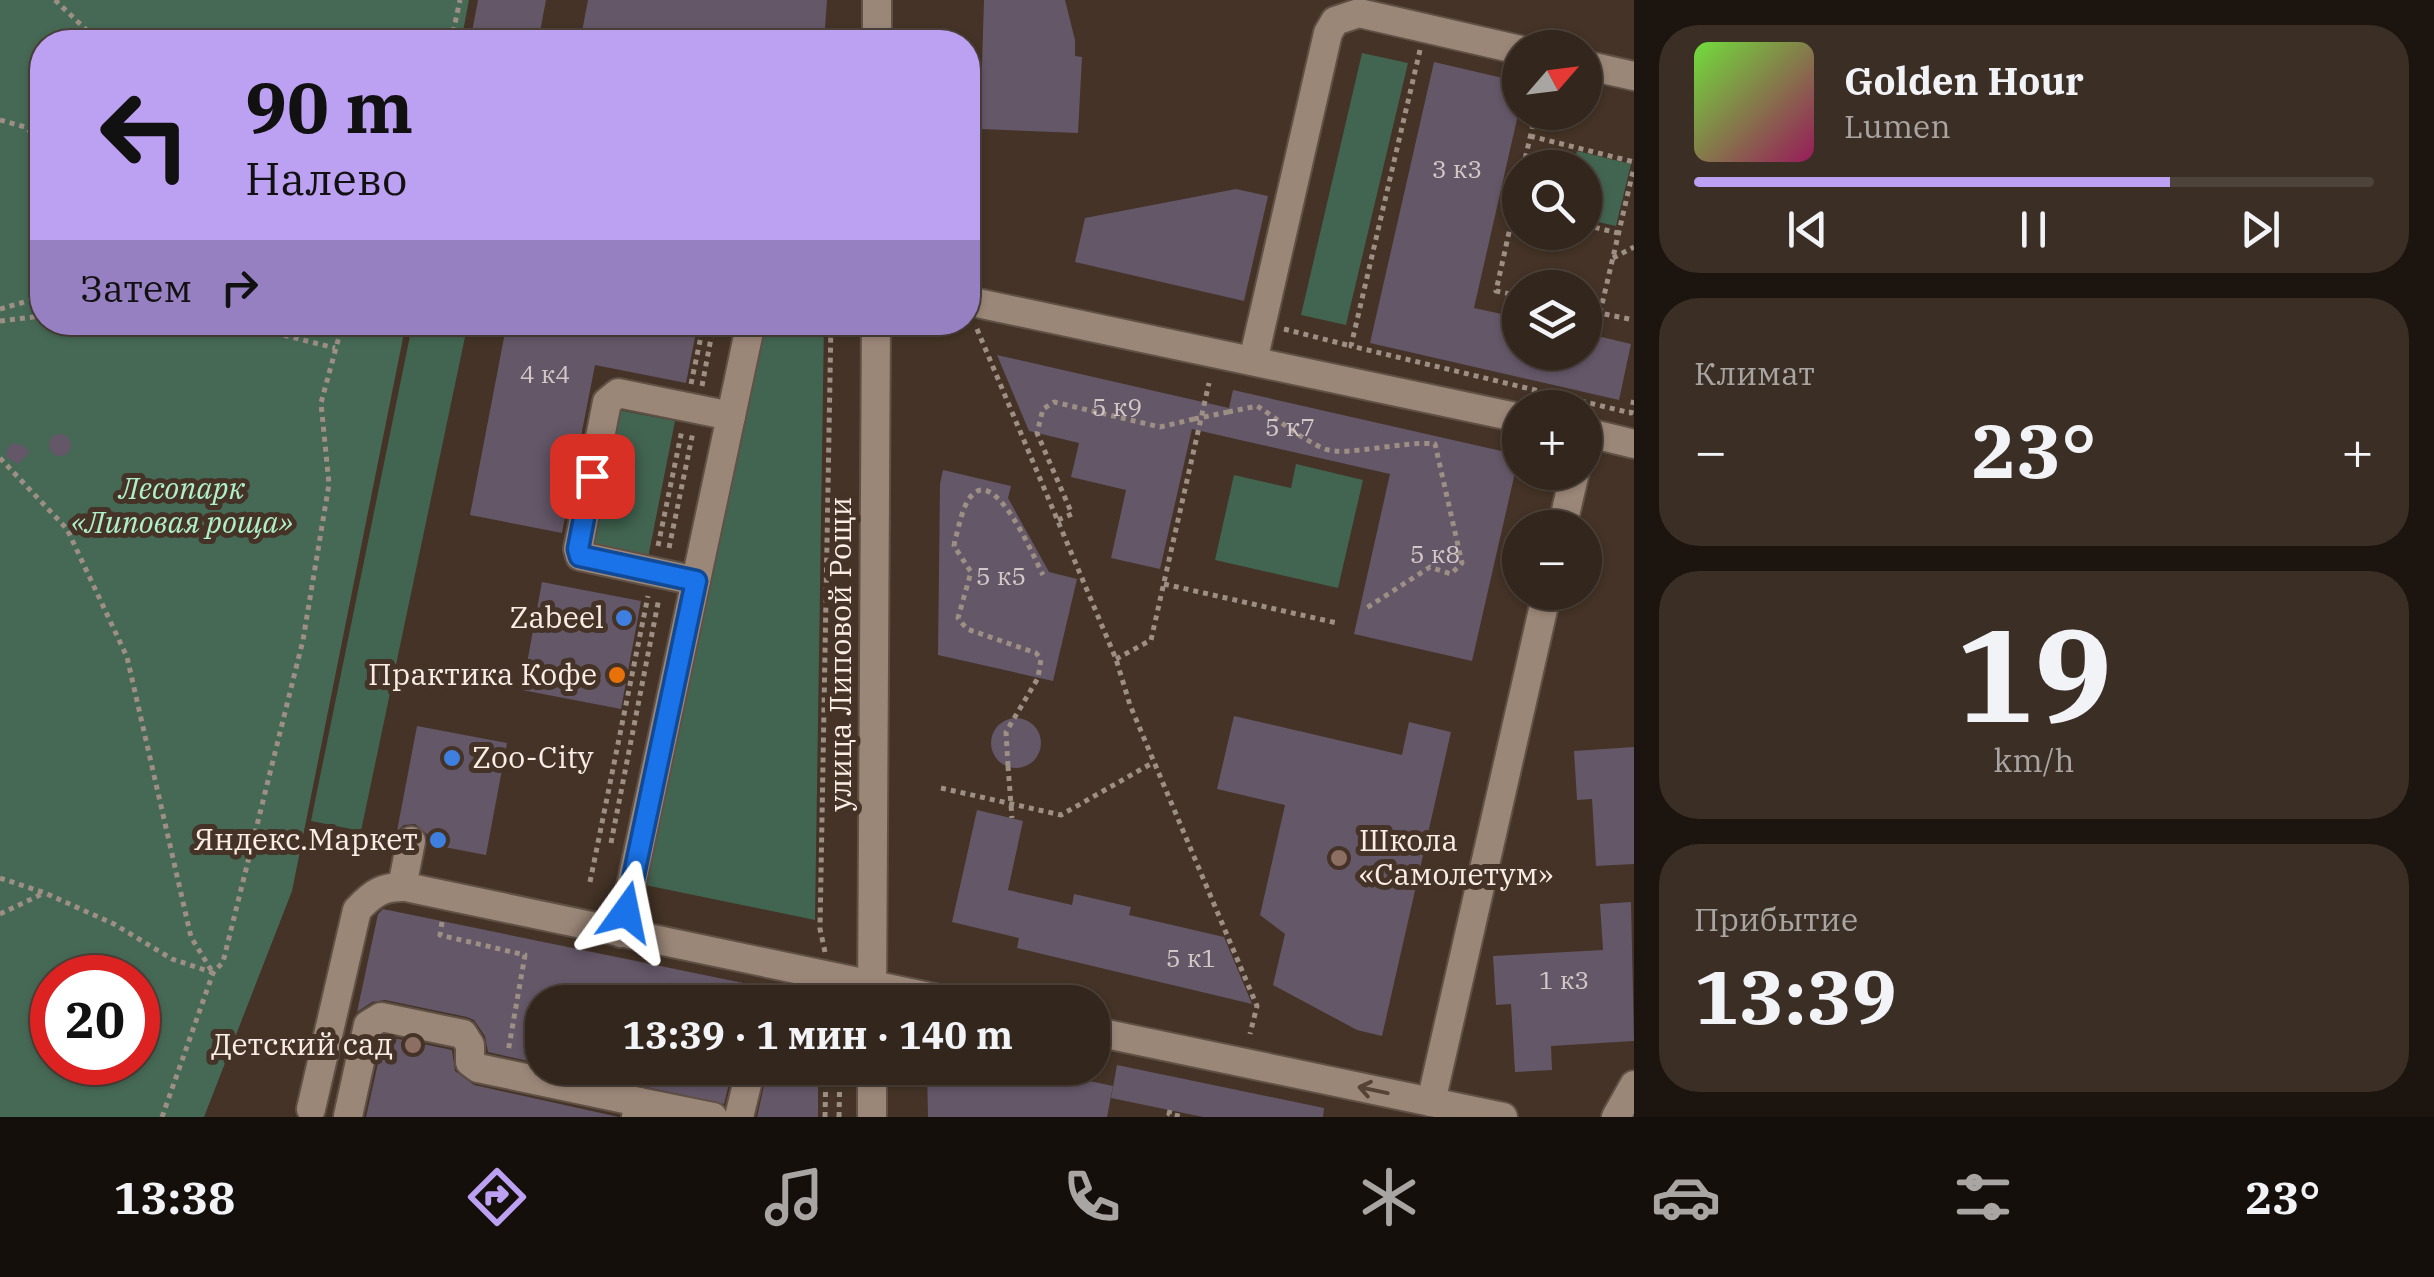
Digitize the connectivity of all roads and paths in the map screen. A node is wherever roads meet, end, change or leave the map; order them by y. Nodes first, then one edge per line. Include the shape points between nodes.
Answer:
1 (55, 0) edge
2 (460, 0) edge
3 (878, 0) edge
4 (86, 30) edge
5 (454, 30) edge
6 (877, 30) edge
7 (1423, 41) dead end
8 (1502, 46) edge
9 (1602, 69) edge
10 (1634, 76) edge
11 (0, 120) edge
12 (1532, 130) edge
13 (30, 131) edge
14 (1530, 136) junction
15 (1527, 150) edge
16 (1634, 164) edge
17 (1602, 229) edge
18 (1618, 233) junction
19 (1634, 247) edge
20 (1506, 250) edge
21 (1612, 258) junction
22 (1502, 292) edge
23 (30, 300) edge
24 (980, 303) edge
25 (1602, 304) edge
26 (0, 309) edge
27 (1602, 313) edge
28 (30, 318) edge
29 (1633, 319) edge
30 (0, 322) edge
31 (1262, 323) junction
32 (283, 335) edge
33 (340, 335) edge
34 (702, 335) edge
35 (711, 335) edge
36 (748, 335) edge
37 (831, 335) edge
38 (876, 335) edge
39 (980, 335) edge
40 (1351, 346) junction
41 (336, 349) junction
42 (1253, 361) junction
43 (1343, 380) junction
44 (1210, 383) dead end
45 (1634, 398) edge
46 (692, 408) junction
47 (1502, 414) edge
48 (1632, 414) edge
49 (732, 416) junction
50 (1602, 436) edge
51 (1634, 444) edge
52 (0, 458) edge
53 (1058, 520) junction
54 (658, 574) junction
55 (1043, 575) dead end
56 (696, 581) junction
57 (1164, 584) junction
58 (1365, 608) dead end
59 (1543, 610) edge
60 (1337, 623) dead end
61 (1116, 659) junction
62 (621, 730) junction
63 (633, 734) junction
64 (1154, 762) junction
65 (941, 788) dead end
66 (1012, 818) dead end
67 (410, 841) dead end
68 (610, 847) dead end
69 (0, 878) edge
70 (590, 882) dead end
71 (402, 887) junction
72 (44, 893) junction
73 (0, 914) edge
74 (442, 921) dead end
75 (622, 933) junction
76 (827, 960) dead end
77 (214, 973) junction
78 (835, 985) edge
79 (872, 985) edge
80 (1250, 1034) dead end
81 (1110, 1040) edge
82 (504, 1073) junction
83 (747, 1085) edge
84 (826, 1085) edge
85 (840, 1085) edge
86 (872, 1085) edge
87 (1634, 1085) edge
88 (1431, 1102) junction
89 (312, 1109) dead end
90 (638, 1109) edge
91 (1170, 1110) dead end
92 (348, 1116) edge
93 (162, 1117) edge
94 (712, 1117) edge
95 (739, 1117) edge
96 (825, 1117) edge
97 (839, 1117) edge
98 (872, 1117) edge
99 (1184, 1117) edge
100 (1503, 1117) edge
101 (1616, 1117) edge

1 - 4 path
2 - 5 path
3 - 6 street
7 - 40 path
8 - 31 street via 1358,13 1335,22
9 - 10 street
11 - 13 path
12 - 14 path
14 - 15 path
14 - 16 path
16 - 18 path
17 - 18 path
18 - 21 path
19 - 21 path
20 - 22 path via 1496,291
21 - 25 path
23 - 26 path
24 - 42 street
27 - 29 path
28 - 30 path
31 - 40 path
31 - 42 street
32 - 41 path
33 - 41 path
34 - 46 path
35 - 46 path
36 - 49 street
37 - 76 path via 820,929
38 - 79 street, улица Липовой Рощи
39 - 53 path
40 - 43 path
40 - 48 path
41 - 77 path via 322,403 329,484 303,640 223,962
42 - 43 street
43 - 47 street
44 - 57 path
45 - 48 path
46 - 49 street
46 - 54 path
46 - 54 path
46 - 54 street via 618,393 607,402 580,556
49 - 56 street
50 - 51 street
52 - 77 path via 67,529 127,658 191,938
53 - 58 path, bridge via 1072,514 1037,433 1043,410 1054,402 1160,427 1258,406 1327,450 1435,444 1462,563 1451,574 1430,567
53 - 61 path
54 - 56 street
54 - 62 path
54 - 63 path
55 - 66 path, bridge via 1002,501 990,491 974,493 954,546 971,572 958,618 967,630 1041,659 1038,678 1006,732
56 - 75 street
57 - 60 path
57 - 61 path via 1151,640
59 - 88 street
61 - 64 path
62 - 63 path
62 - 70 path
63 - 68 path
64 - 65 path via 1061,815
64 - 80 path via 1257,1006
67 - 71 street
69 - 72 path
71 - 75 street via 532,927
71 - 89 street via 372,894 357,910
72 - 73 path
72 - 77 path via 172,960
74 - 82 path via 440,934 526,956
75 - 78 street
77 - 93 path
88 -> 81 street via 1144,1056
82 - 90 street
82 - 92 street via 470,1062 463,1034 381,1017 368,1025
83 - 95 street
84 - 96 path
85 - 97 path
86 - 98 street
87 - 101 street
88 - 100 street
90 - 94 street
91 - 99 path

